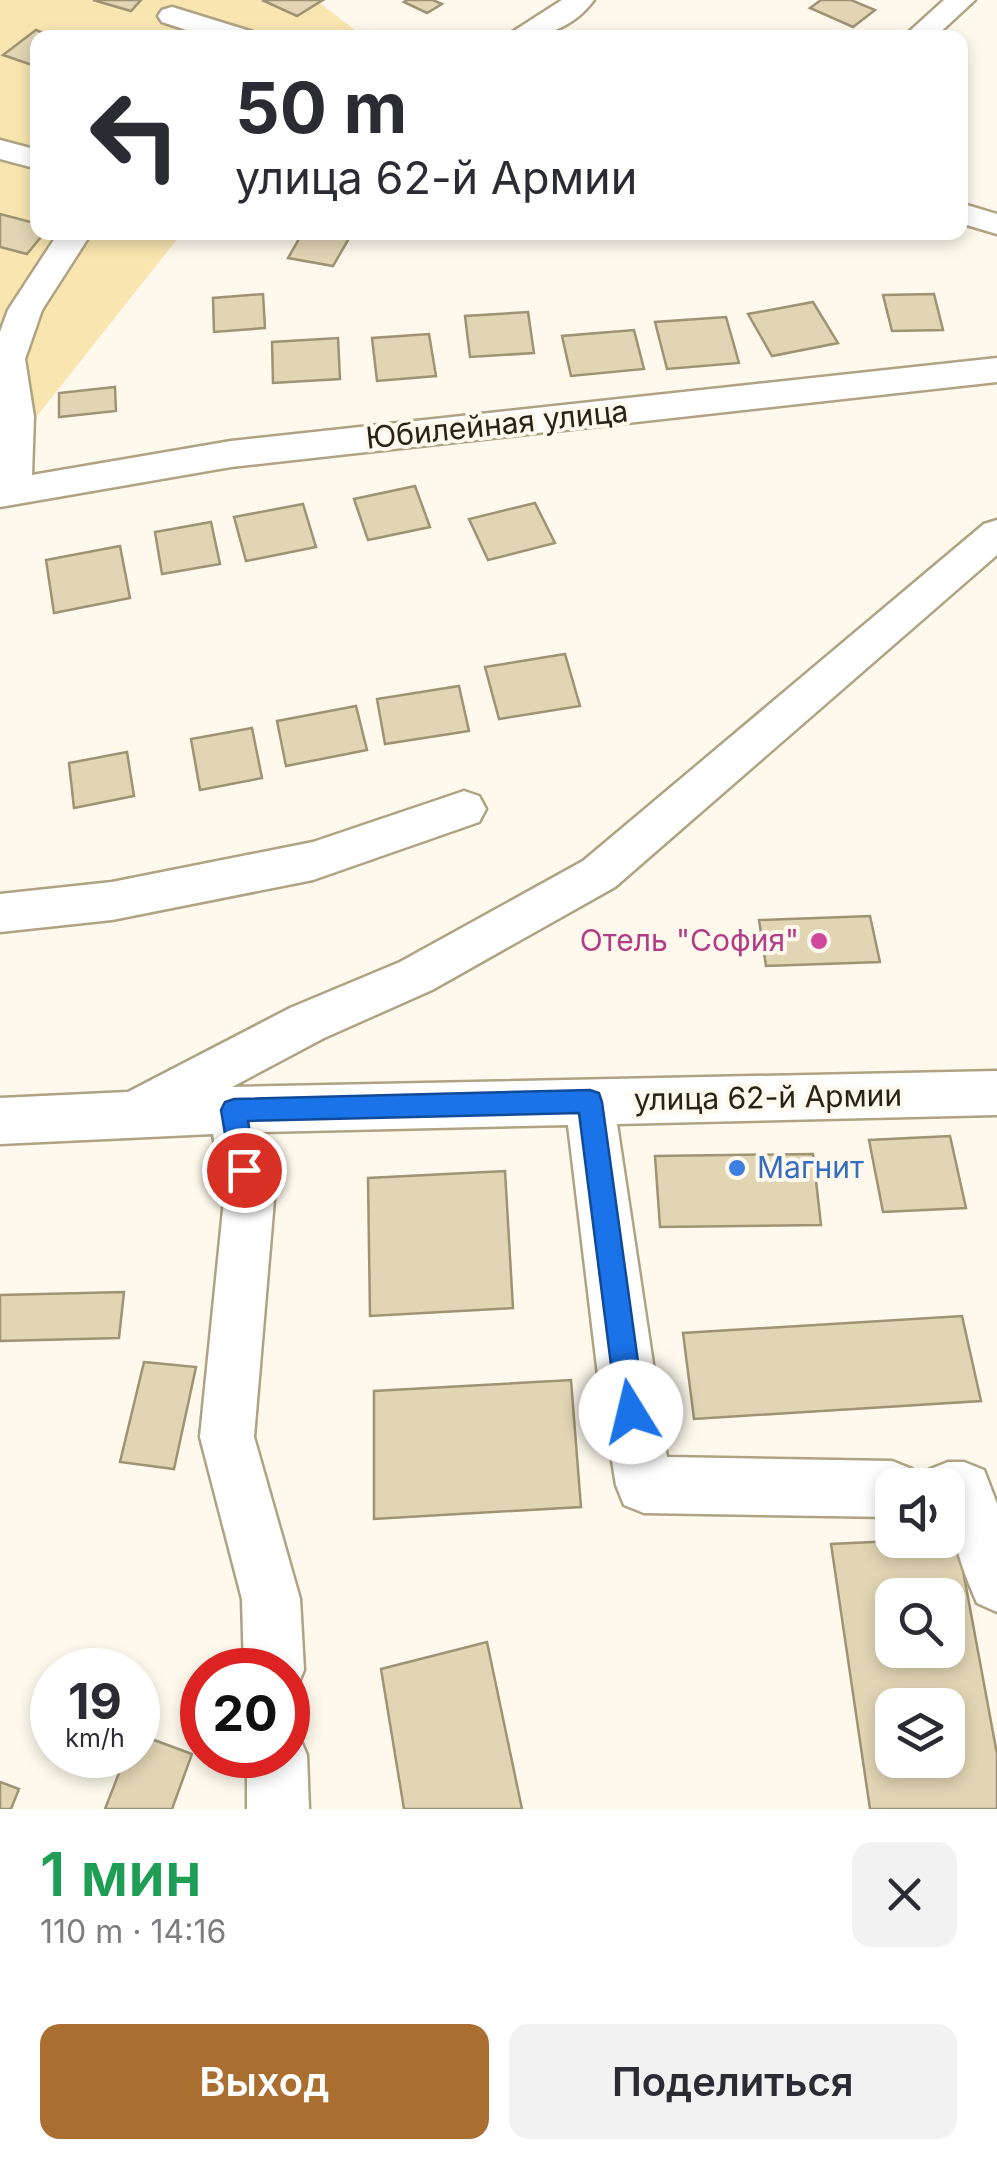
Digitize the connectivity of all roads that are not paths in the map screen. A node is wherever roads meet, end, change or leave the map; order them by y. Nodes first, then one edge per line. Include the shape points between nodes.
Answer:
1 (580, 0) edge
2 (961, 0) edge
3 (178, 5) edge
4 (227, 30) edge
5 (533, 30) edge
6 (925, 30) edge
7 (0, 148) edge
8 (30, 157) edge
9 (968, 215) edge
10 (997, 224) edge
11 (71, 240) edge
12 (4, 358) edge
13 (997, 370) edge
14 (8, 416) edge
15 (7, 494) edge
16 (997, 534) edge
17 (464, 809) dead end
18 (0, 913) edge
19 (997, 1092) edge
20 (590, 1102) junction
21 (234, 1110) junction
22 (129, 1117) junction
23 (0, 1122) edge
24 (875, 1489) edge
25 (965, 1493) edge
26 (997, 1583) edge
27 (273, 1648) edge
28 (277, 1778) edge
29 (278, 1809) edge

1 - 5 street
2 - 6 street
3 - 4 street
7 - 8 street
9 - 10 street
11 - 12 street via 25,310
12 - 14 street
13 - 15 street, Юбилейная улица via 231,454
14 - 15 street
16 - 22 street via 599,874 416,976 307,1022
17 - 18 street via 314,860 112,901
19 - 20 street, улица 62-й Армии
20 - 21 street, улица 62-й Армии
20 - 24 street via 644,1486
21 - 22 street, улица 62-й Армии
21 - 27 street via 249,1200 227,1438 271,1599
22 - 23 street, улица 62-й Армии
25 - 26 street
28 - 29 street

